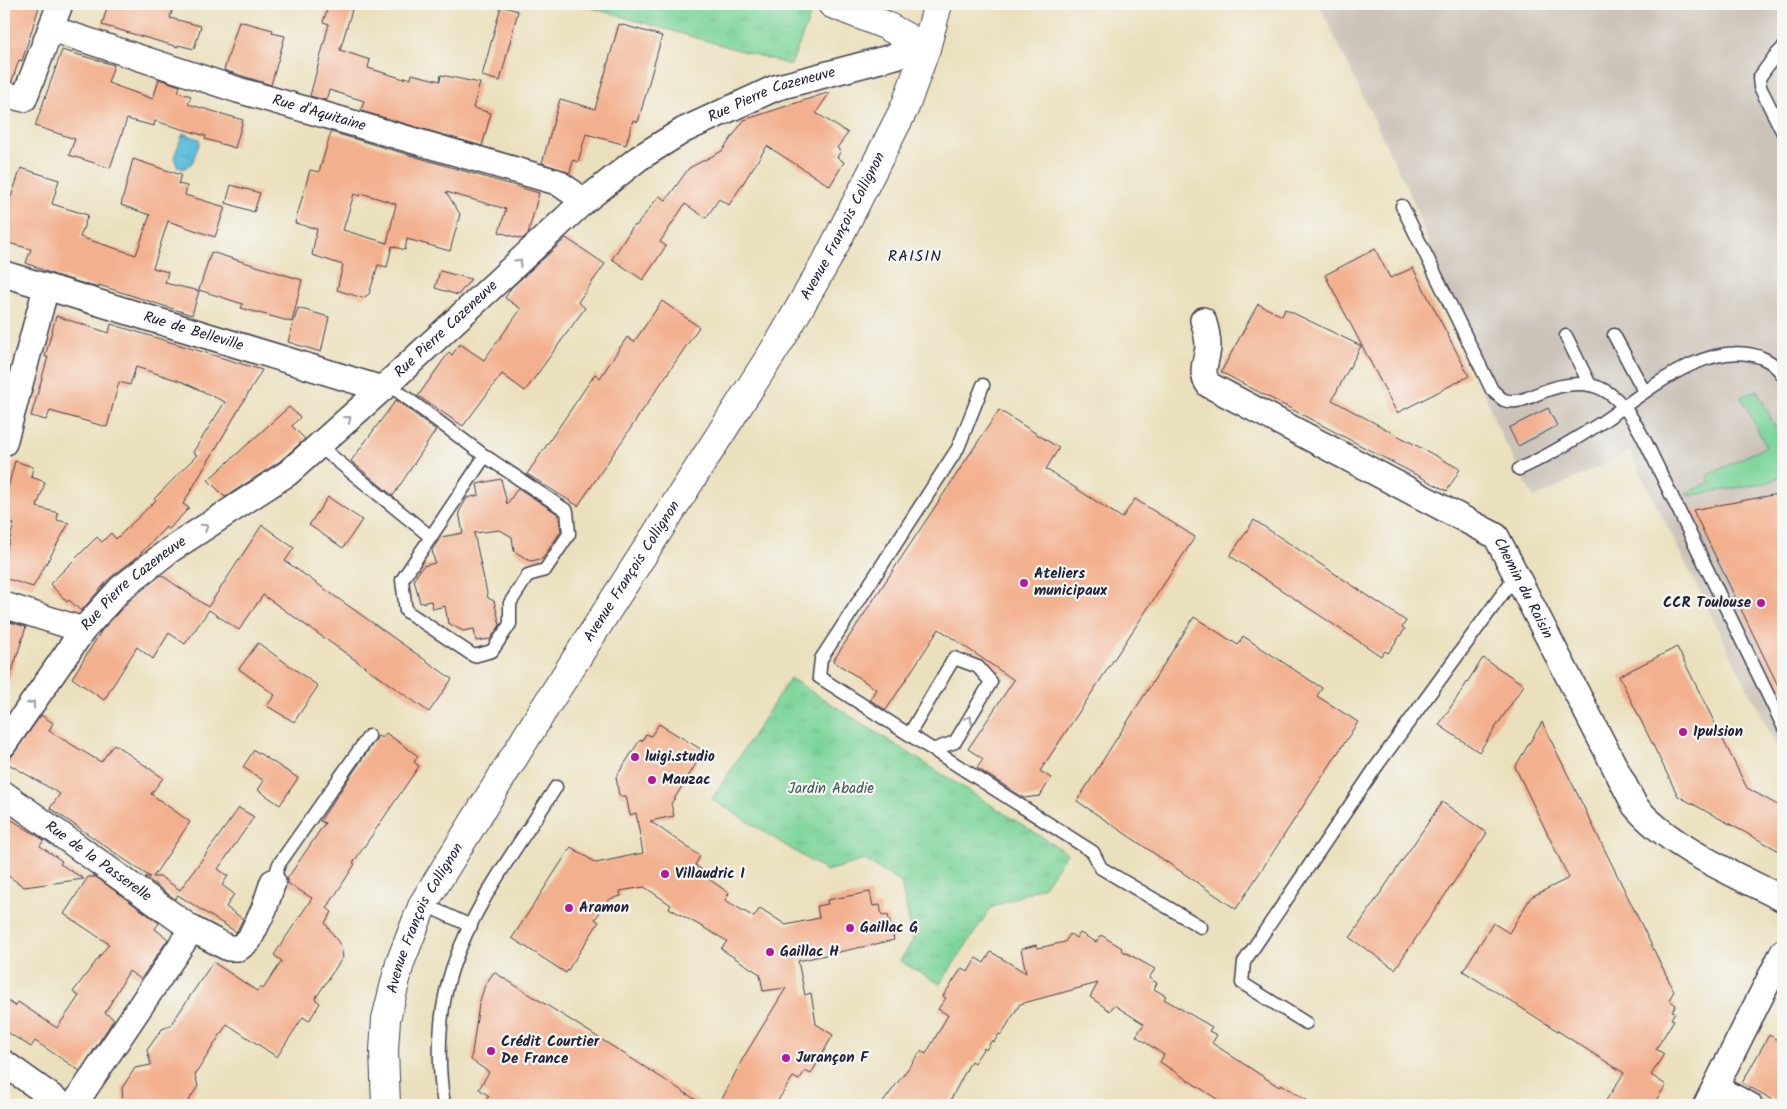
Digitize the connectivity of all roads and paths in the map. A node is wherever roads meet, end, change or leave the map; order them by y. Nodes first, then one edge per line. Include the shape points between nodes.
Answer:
1 (60, 4) edge
2 (832, 4) edge
3 (938, 4) edge
4 (52, 29) junction
5 (926, 48) junction
6 (1783, 48) edge
7 (4, 94) edge
8 (1783, 133) edge
9 (582, 203) junction
10 (1402, 206) dead end
11 (4, 274) edge
12 (46, 288) junction
13 (1203, 320) dead end
14 (1614, 335) dead end
15 (1566, 336) dead end
16 (1783, 376) edge
17 (982, 385) dead end
18 (1590, 385) junction
19 (385, 386) junction
20 (1644, 391) junction
21 (1623, 406) junction
22 (4, 444) edge
23 (318, 446) junction
24 (485, 456) junction
25 (1519, 469) dead end
26 (431, 537) junction
27 (1517, 574) junction
28 (4, 605) edge
29 (83, 630) junction
30 (1783, 726) edge
31 (910, 732) junction
32 (369, 736) dead end
33 (4, 744) edge
34 (935, 749) junction
35 (556, 787) dead end
36 (4, 794) edge
37 (273, 882) joint
38 (1783, 899) edge
39 (423, 904) junction
40 (471, 926) junction
41 (1201, 927) dead end
42 (192, 929) junction
43 (1783, 952) edge
44 (1306, 1023) dead end
45 (4, 1063) edge
46 (1711, 1097) edge
47 (63, 1105) edge
48 (74, 1105) edge
49 (386, 1105) edge
50 (444, 1105) edge
51 (1749, 1105) edge

1 - 4 street
2 - 5 street via 885,25
3 - 5 street
4 - 7 street via 24,99
4 - 9 street, Rue d'Aquitaine via 238,90 557,182
5 - 9 street, Rue Pierre Cazeneuve via 800,81 740,103 654,148
5 - 39 street, Avenue François Collignon via 901,114 827,260 782,338
6 - 8 lane via 1763,72 1759,83
19 -> 9 street, Rue Pierre Cazeneuve
10 - 18 lane via 1492,390 1503,400 1514,402 1565,384
11 - 12 street, Rue de Belleville
12 - 19 street, Rue de Belleville
12 - 22 street
13 - 27 street, Chemin du Raisin via 1208,340 1204,380 1209,386 1496,536
14 - 20 lane
15 - 18 lane
16 - 20 lane via 1775,365 1760,357 1744,353 1724,354 1702,361
17 - 31 lane via 958,448 821,660 819,676
18 - 21 lane via 1609,391
23 -> 19 street, Rue Pierre Cazeneuve
19 - 24 lane
20 - 21 lane
21 - 25 lane via 1562,448
21 - 30 lane via 1646,443
23 - 26 lane
29 -> 23 street, Rue Pierre Cazeneuve via 121,588 170,550 288,473
24 - 26 lane
24 - 26 lane via 567,511 569,534 544,570 528,575 510,603 510,624 492,651 474,656 406,610 402,580
27 - 38 street, Chemin du Raisin via 1627,791 1647,820 1669,837
27 - 44 lane via 1376,767 1244,962 1242,983
28 - 29 street
33 -> 29 street, Rue Pierre Cazeneuve
31 - 34 lane
34 -> 31 lane via 955,742 991,682 978,667 954,658
32 - 37 lane via 279,864
34 - 41 lane via 1093,852 1101,868
35 - 40 lane
36 - 42 street, Rue de la Passerelle
37 - 42 street, Rue de la Passerelle via 249,940 238,948 228,948
39 - 40 lane
39 - 49 street, Avenue François Collignon via 402,956 386,1020
40 - 50 lane via 452,970 444,1008 438,1070
42 - 48 street
43 - 46 street
45 - 47 street
46 - 51 street

